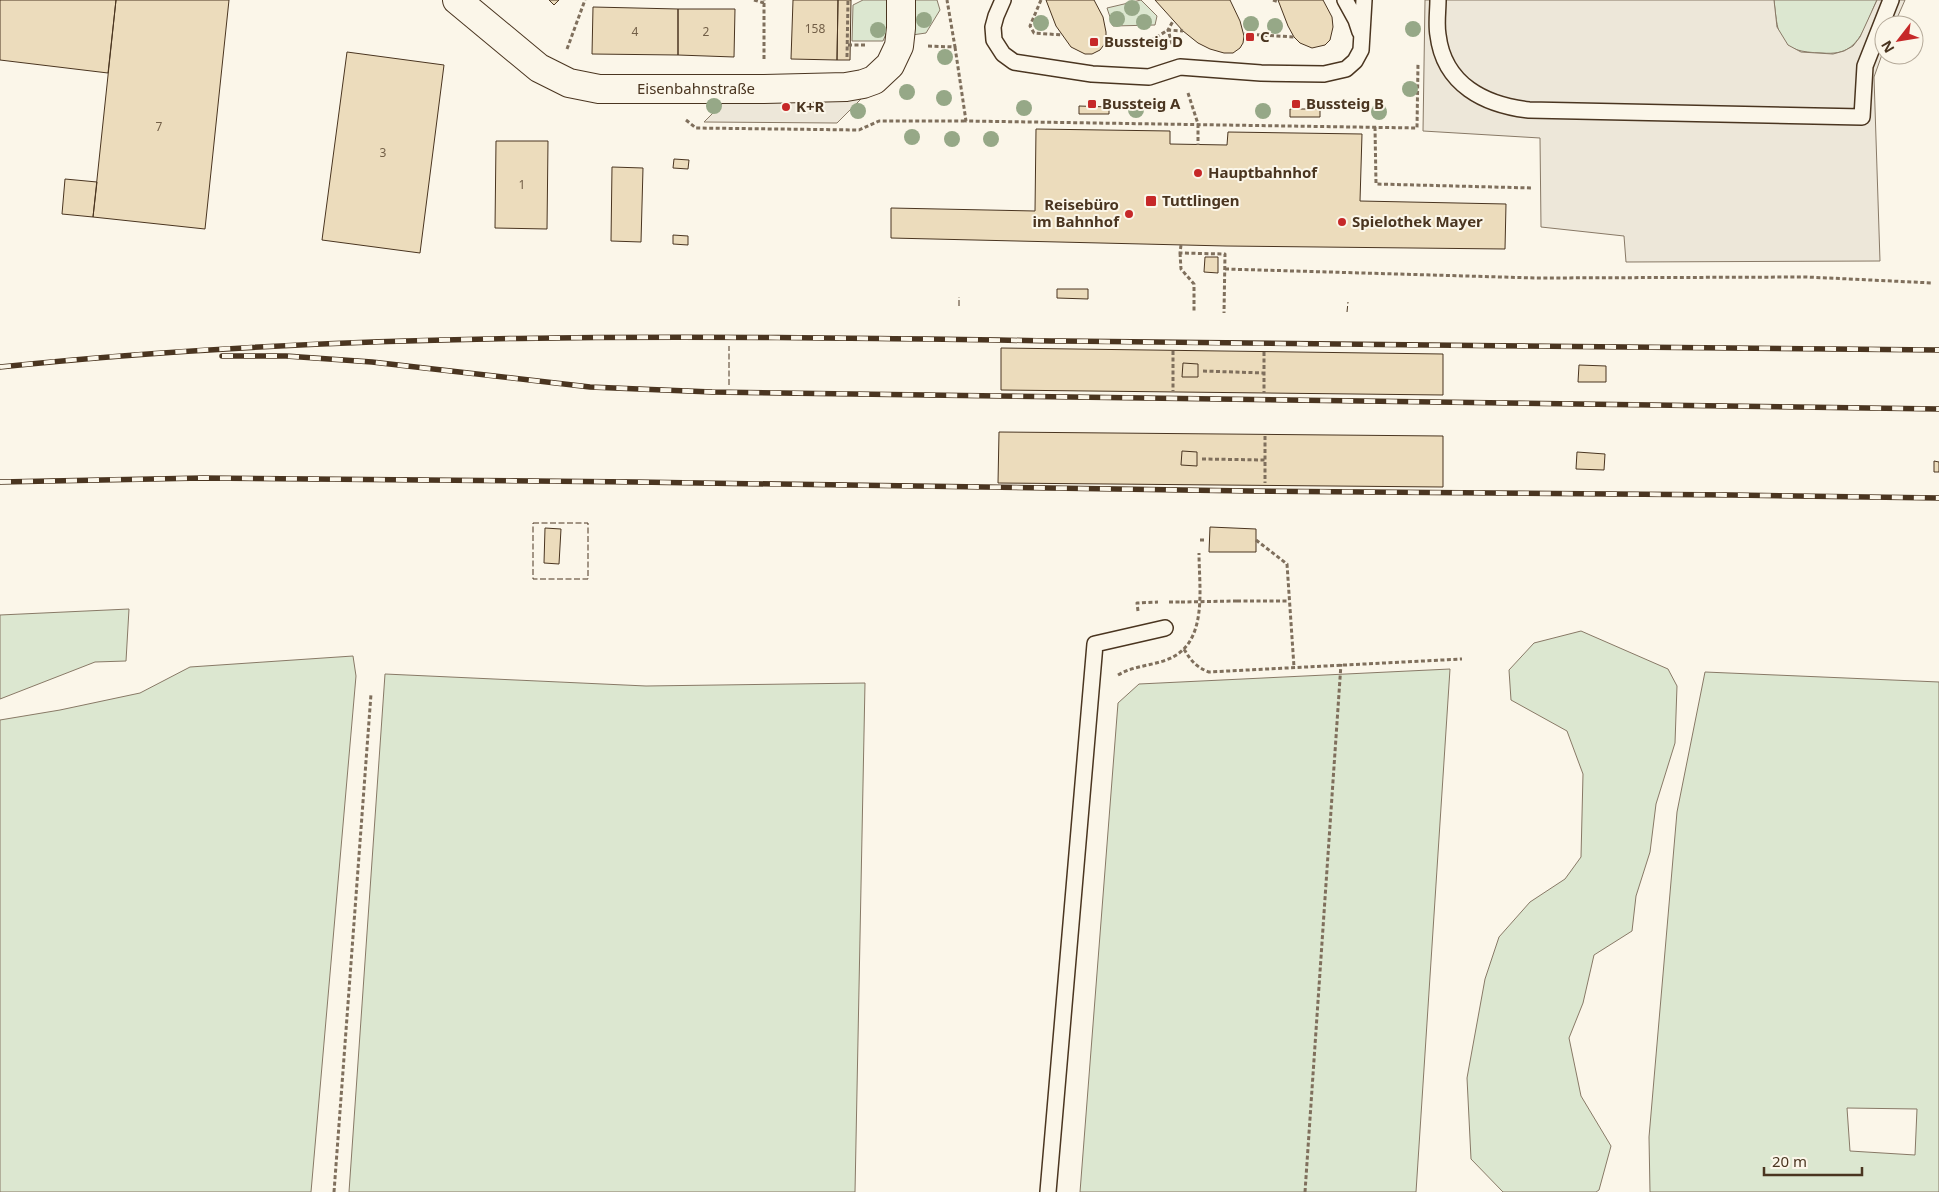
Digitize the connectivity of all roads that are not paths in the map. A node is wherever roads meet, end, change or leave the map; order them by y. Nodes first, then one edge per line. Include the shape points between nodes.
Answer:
1 (457, 0) edge
2 (901, 0) edge
3 (1003, 0) edge
4 (1345, 0) edge
5 (1364, 0) edge
6 (1438, 0) edge
7 (1891, 0) edge
8 (1363, 39) junction
9 (1165, 628) dead end
10 (1048, 1192) edge

1 - 2 street, Eisenbahnstraße via 539,68 556,78 599,89 846,88 868,82 880,76 890,65 899,46
3 - 8 lane via 993,27 994,40 1003,54 1014,62 1092,74 1149,77 1180,67 1261,73 1336,73 1355,61
4 - 8 lane
5 - 8 lane
6 - 7 lane via 1438,35 1452,73 1486,101 1509,108 1862,117 1865,66
9 - 10 lane via 1095,644

